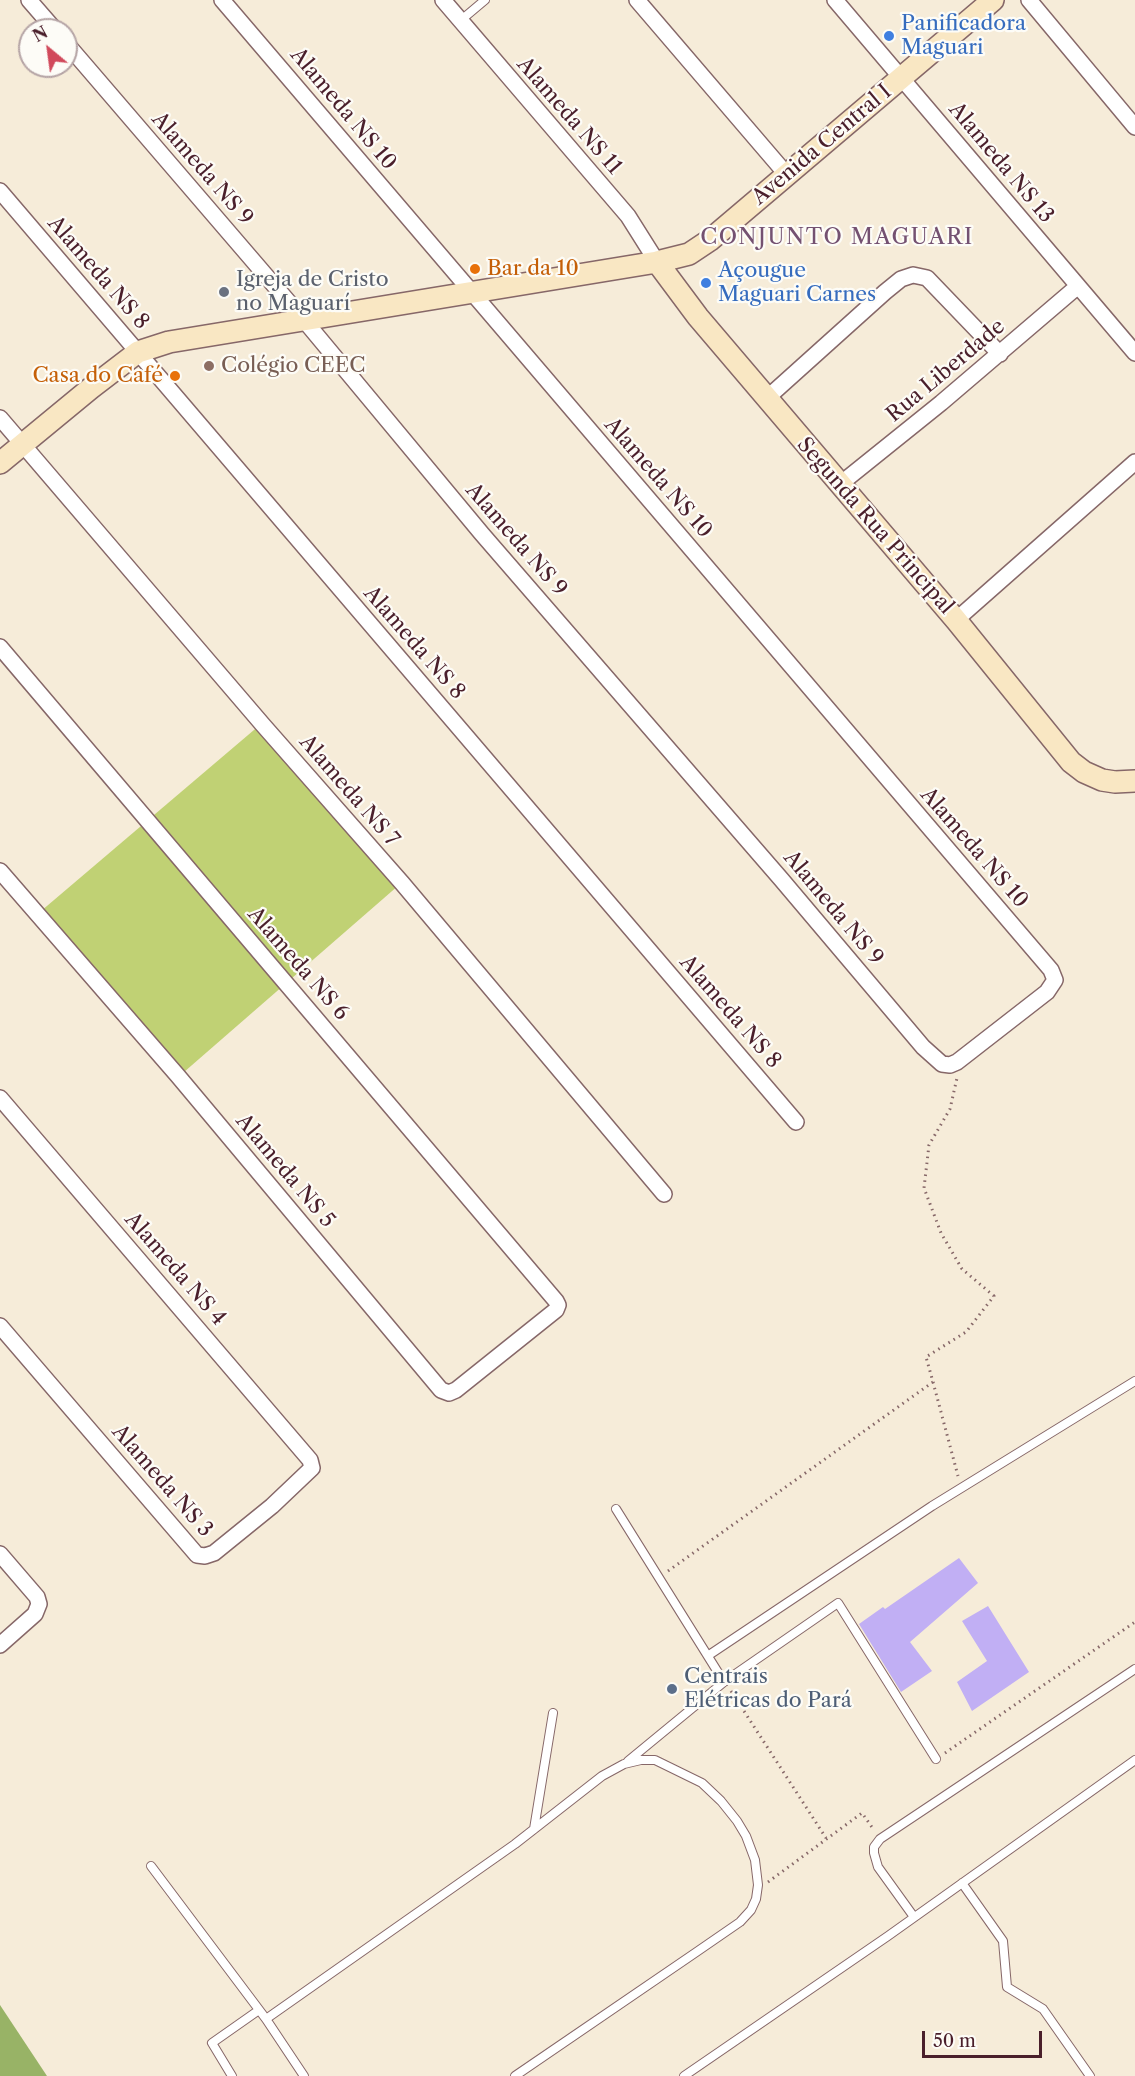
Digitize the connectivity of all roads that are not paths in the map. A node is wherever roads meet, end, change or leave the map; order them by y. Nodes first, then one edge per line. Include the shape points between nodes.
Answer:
1 (29, 0) edge
2 (222, 0) edge
3 (443, 0) edge
4 (485, 0) edge
5 (637, 0) edge
6 (835, 0) edge
7 (993, 0) edge
8 (1029, 0) edge
9 (45, 18) edge
10 (460, 21) junction
11 (78, 57) edge
12 (901, 78) junction
13 (1135, 127) edge
14 (787, 175) junction
15 (0, 191) edge
16 (657, 262) junction
17 (1078, 286) junction
18 (472, 293) junction
19 (304, 320) junction
20 (138, 352) junction
21 (1135, 353) edge
22 (999, 354) junction
23 (766, 399) junction
24 (0, 418) edge
25 (22, 444) junction
26 (1135, 462) edge
27 (0, 463) edge
28 (839, 485) junction
29 (956, 620) junction
30 (0, 647) edge
31 (1135, 781) edge
32 (0, 871) edge
33 (962, 1059) joint
34 (0, 1098) edge
35 (796, 1122) dead end
36 (664, 1194) dead end
37 (556, 1310) joint
38 (0, 1326) edge
39 (1135, 1381) edge
40 (311, 1470) joint
41 (616, 1509) dead end
42 (0, 1554) edge
43 (0, 1645) edge
44 (709, 1655) junction
45 (1135, 1669) edge
46 (728, 1679) junction
47 (553, 1713) dead end
48 (936, 1759) road end
49 (1135, 1760) edge
50 (624, 1764) junction
51 (534, 1828) junction
52 (151, 1866) dead end
53 (962, 1883) junction
54 (914, 1917) junction
55 (259, 2010) junction
56 (266, 2019) junction
57 (232, 2076) edge
58 (304, 2076) edge
59 (515, 2076) edge
60 (684, 2076) edge
61 (1090, 2076) edge

1 - 9 street
2 - 18 street, Alameda NS 10
3 - 10 street, Alameda NS 11
4 - 10 lane
5 - 14 street
6 - 12 street, Alameda NS 13
7 - 12 main road, Avenida Central I
8 - 13 street
10 - 16 street, Alameda NS 11 via 628,216
11 - 19 street, Alameda NS 9
12 - 14 main road, Avenida Central I
12 - 17 street, Alameda NS 13
14 - 16 main road, Avenida Central I via 700,248
15 - 20 street, Alameda NS 8
16 - 18 main road, Avenida Central I
16 - 23 main road, Segunda Rua Principal
17 - 21 street, Alameda NS 13
17 - 22 street, Rua Liberdade
18 - 19 main road, Avenida Central I
18 - 33 street, Alameda NS 10 via 1051,970 1055,980 1052,986
19 - 20 main road, Avenida Central I via 199,336
19 - 33 street, Alameda NS 9 via 482,534 923,1047 937,1062 950,1065
20 - 25 main road, Avenida Central I
20 - 35 street, Alameda NS 8
22 - 23 street via 927,278 913,275 885,292
22 - 28 street, Rua Liberdade
23 - 28 main road, Segunda Rua Principal
24 - 25 street, Alameda NS 7
25 - 27 main road, Avenida Central I
25 - 36 street, Alameda NS 7 via 410,892
26 - 29 street
28 - 29 main road, Segunda Rua Principal
29 - 31 main road, Segunda Rua Principal via 1071,762 1102,780
30 - 37 street, Alameda NS 6 via 556,1301
32 - 37 street, Alameda NS 5 via 185,1084 441,1390 456,1390
34 - 40 street, Alameda NS 4 via 310,1460
38 - 40 street, Alameda NS 3 via 197,1555 214,1553
39 - 44 lane via 868,1548
41 - 44 lane
42 - 43 street via 37,1598 39,1607
44 - 46 lane
45 - 54 lane via 880,1839 874,1847 878,1867
46 - 48 lane via 838,1603
46 - 50 lane
47 - 51 lane
49 - 53 lane
50 - 51 lane
50 - 59 lane via 648,1760 665,1763 702,1783 721,1801 737,1821 755,1860 757,1890 751,1910 740,1922
51 - 56 lane
52 - 55 lane
53 - 54 lane
53 - 61 lane via 1003,1941 1007,1987 1043,2009
54 - 60 lane
55 - 56 lane
55 - 57 lane via 212,2043
56 - 58 lane

